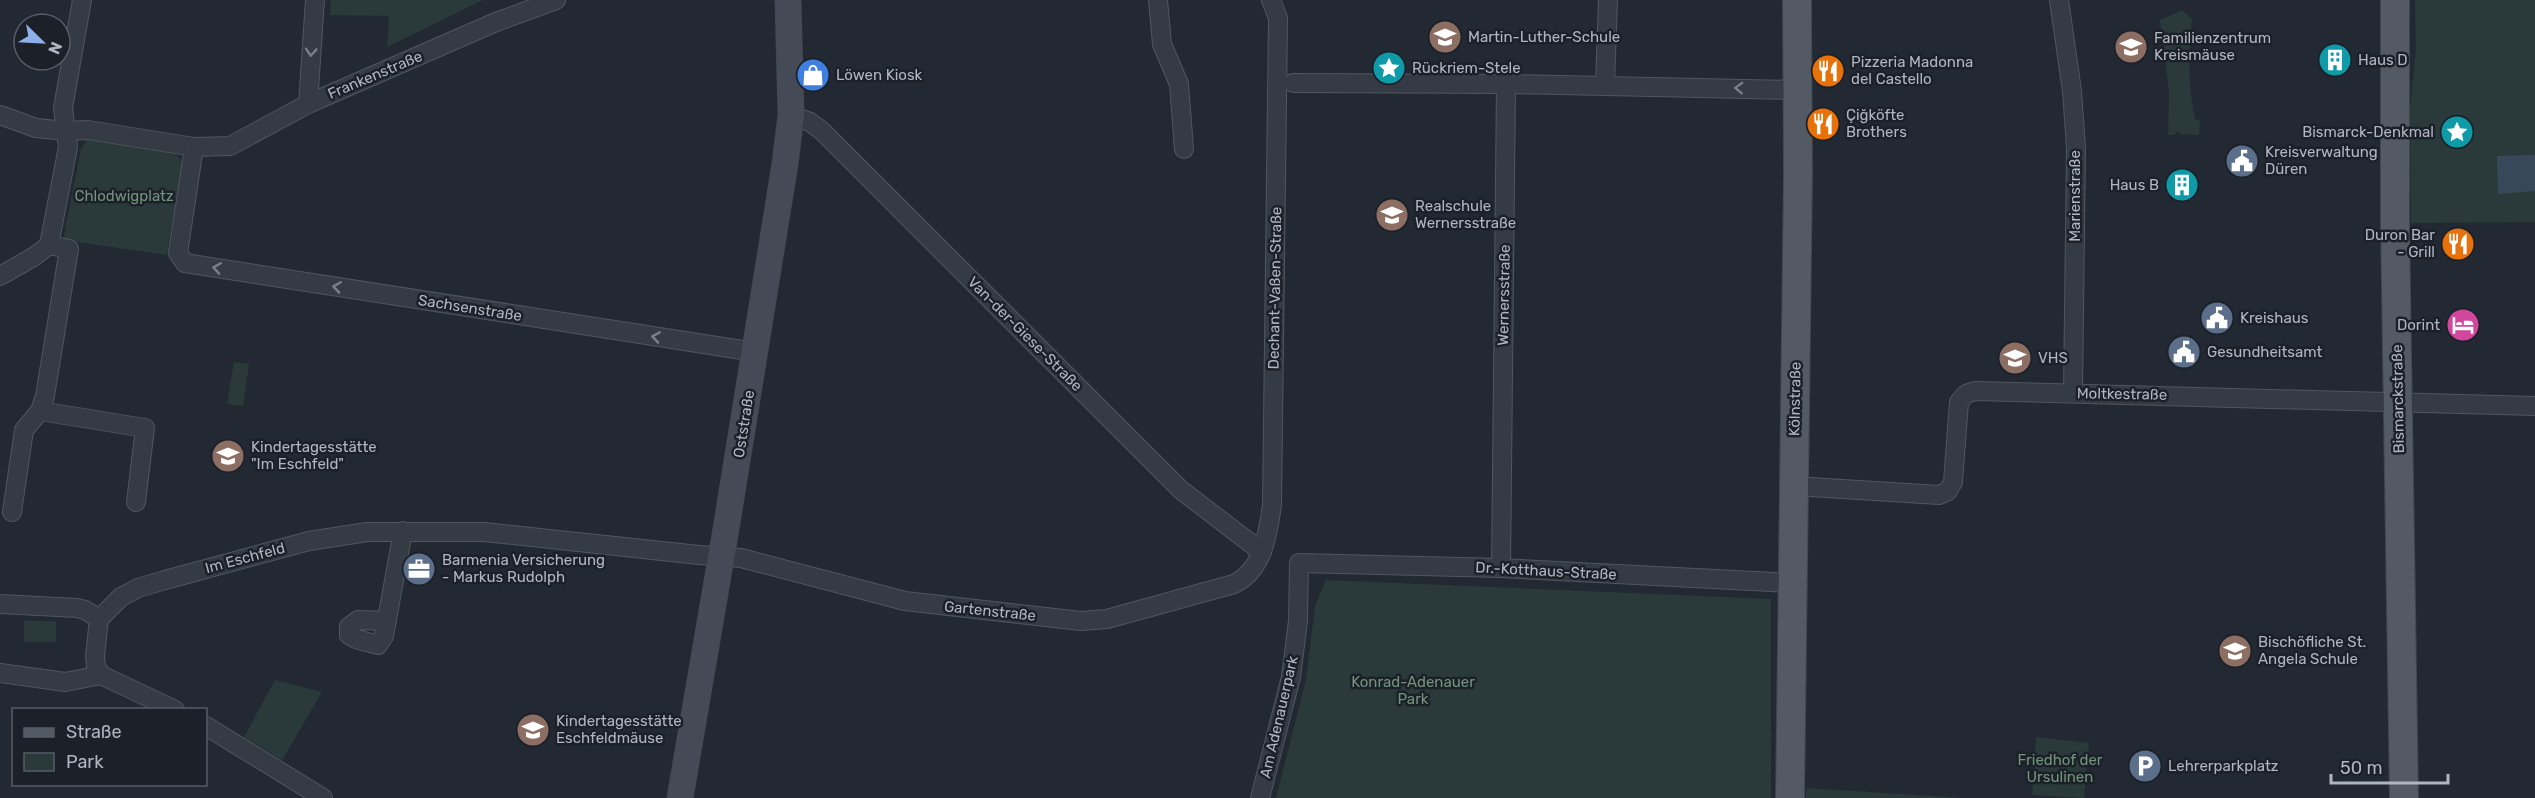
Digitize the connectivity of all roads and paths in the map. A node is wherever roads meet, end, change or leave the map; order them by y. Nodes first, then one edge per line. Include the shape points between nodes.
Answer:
1 (82, 0) edge
2 (315, 0) edge
3 (556, 0) edge
4 (788, 0) edge
5 (1158, 0) edge
6 (1608, 0) edge
7 (1797, 0) edge
8 (2059, 0) edge
9 (2395, 0) edge
10 (1272, 2) edge
11 (1293, 83) dead end
12 (1506, 84) junction
13 (1605, 84) junction
14 (1798, 90) junction
15 (308, 104) junction
16 (791, 114) junction
17 (0, 115) edge
18 (66, 131) junction
19 (194, 147) junction
20 (1184, 149) dead end
21 (49, 245) junction
22 (0, 276) edge
23 (755, 352) junction
24 (2073, 393) junction
25 (2399, 402) junction
26 (2535, 406) edge
27 (40, 411) junction
28 (1794, 486) junction
29 (136, 502) dead end
30 (12, 512) dead end
31 (403, 531) junction
32 (722, 556) junction
33 (1258, 560) junction
34 (1299, 563) joint
35 (1501, 568) junction
36 (1792, 583) junction
37 (0, 604) edge
38 (99, 619) junction
39 (387, 621) dead end
40 (0, 672) edge
41 (101, 675) junction
42 (171, 708) edge
43 (207, 727) edge
44 (323, 798) edge
45 (680, 798) edge
46 (1260, 798) edge
47 (1790, 798) edge
48 (2404, 798) edge

1 - 18 street via 63,108
2 -> 15 street
3 - 15 street, Frankenstraße
4 - 16 street, Oststraße
5 - 20 street via 1162,44 1179,84
6 - 13 street
7 - 14 main road, Kölnstraße
8 - 24 street, Marienstraße via 2076,148
9 - 25 main road, Bismarckstraße
10 - 33 street, Dechant-Vaßen-Straße via 1278,18 1278,50 1272,505
11 - 12 street
12 - 13 street
12 - 35 street, Wernersstraße
14 -> 13 street
14 - 28 main road, Kölnstraße
15 - 19 street, Frankenstraße via 230,146
16 - 23 street, Oststraße
16 - 33 street, Van-der-Giese-Straße via 822,131 1181,490
17 - 18 street via 36,128
18 - 19 street via 88,130
18 - 21 street via 68,147
23 -> 19 street, Sachsenstraße via 185,263 178,253
21 - 22 street
21 - 27 street via 69,249
23 - 32 street, Oststraße
24 - 25 street, Moltkestraße
24 - 28 street, Moltkestraße via 1966,394 1959,402 1953,482 1948,491 1939,495
25 - 26 street, Moltkestraße
25 - 48 main road, Bismarckstraße
27 - 29 street via 145,428
27 - 30 street via 24,430
28 - 36 main road, Kölnstraße
31 - 32 street, Im Eschfeld via 484,532
31 - 38 street, Im Eschfeld via 309,541 165,580 122,597
31 - 39 street
32 - 33 street, Gartenstraße via 905,601 1094,621 1234,584 1245,579
32 - 45 street, Oststraße
34 - 35 street, Dr.-Kotthaus-Straße
34 - 46 street, Am Adenauerpark via 1298,621 1291,677
35 - 36 street, Dr.-Kotthaus-Straße
36 - 47 main road, Kölnstraße
37 - 38 street via 76,608
38 - 41 street via 95,656
40 - 41 street via 64,682
41 - 42 street
43 - 44 street

